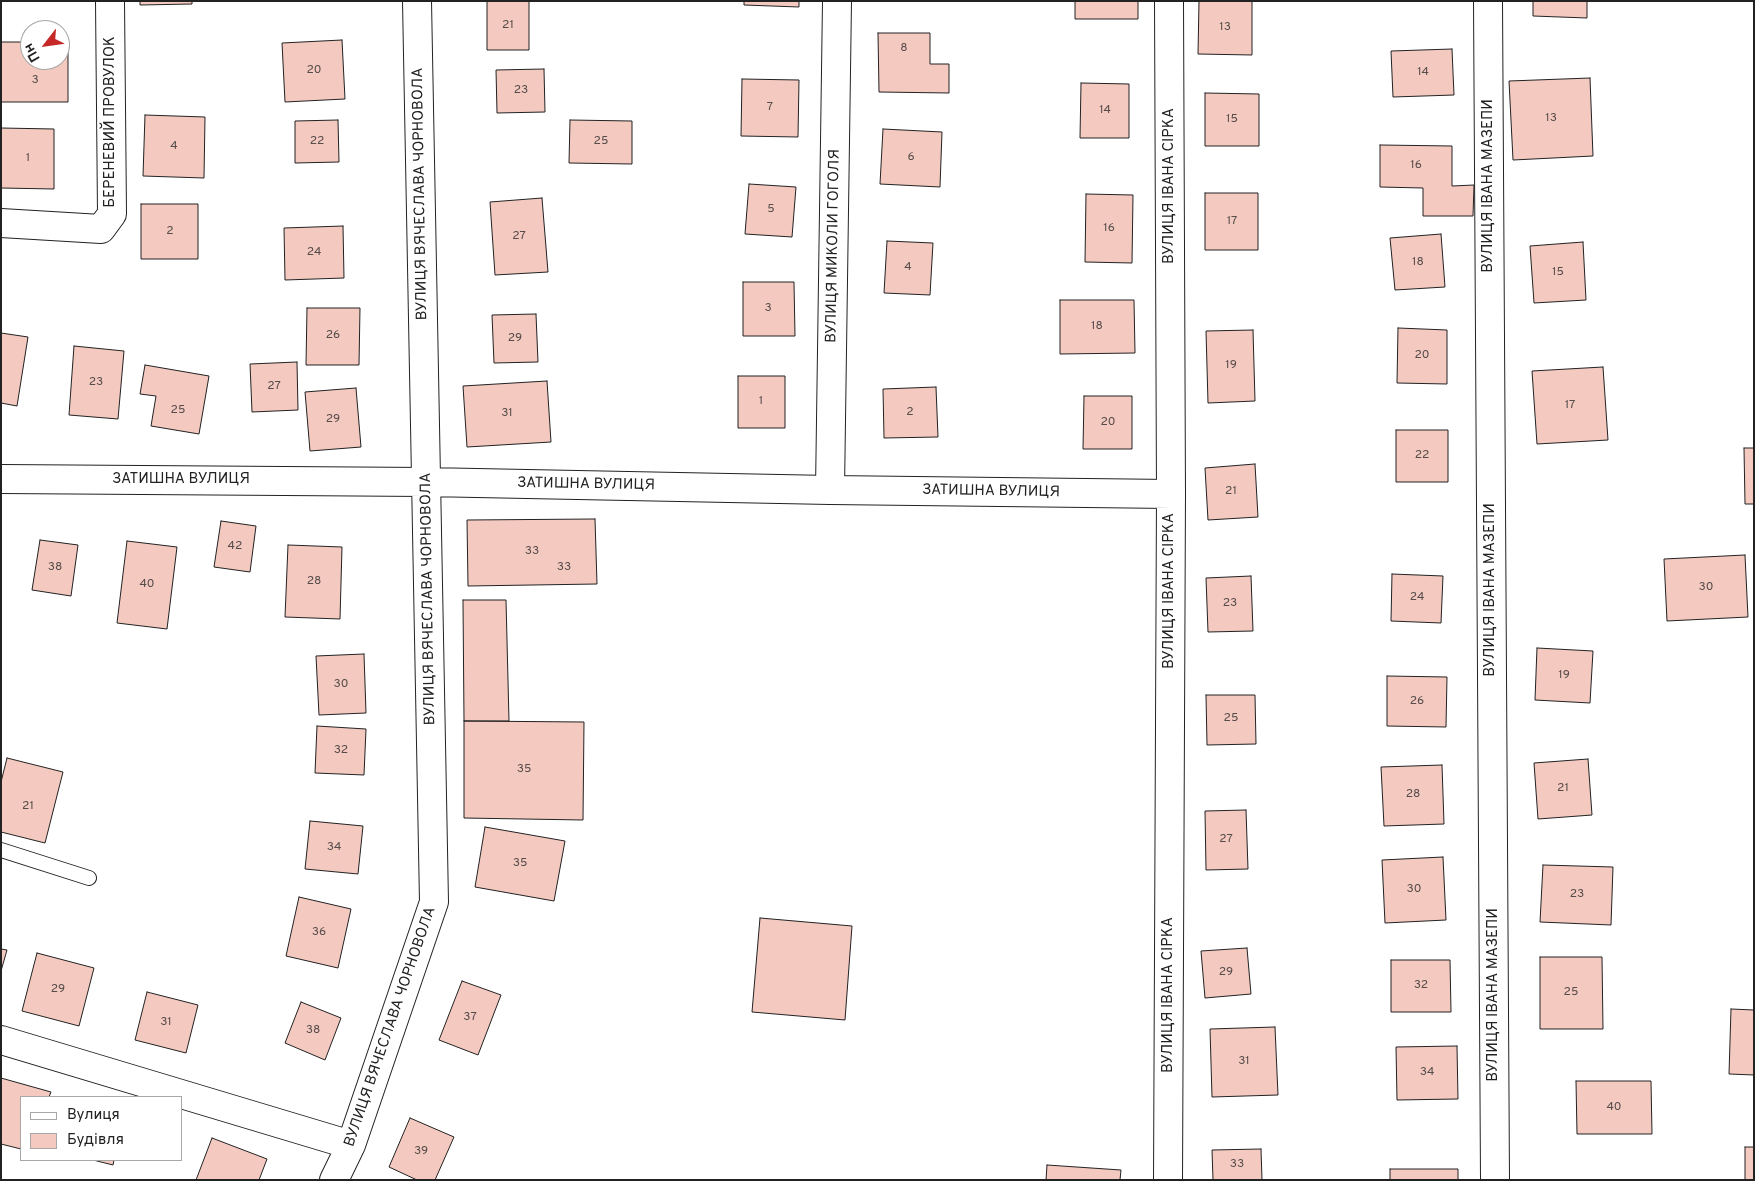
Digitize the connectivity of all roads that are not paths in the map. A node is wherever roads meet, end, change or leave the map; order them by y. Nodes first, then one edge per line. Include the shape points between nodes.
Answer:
1 (110, 1) edge
2 (417, 1) edge
3 (837, 1) edge
4 (1169, 1) edge
5 (1488, 1) edge
6 (1, 223) edge
7 (1, 479) edge
8 (426, 482) junction
9 (830, 490) junction
10 (1171, 494) junction
11 (1, 850) edge
12 (88, 878) dead end
13 (1, 1040) edge
14 (351, 1145) junction
15 (334, 1180) edge
16 (1168, 1180) edge
17 (1495, 1180) edge

1 - 6 street, БЕРЕНЕВИЙ ПРОВУЛОК via 112,214 101,229
2 - 8 street, ВУЛИЦЯ ВЯЧЕСЛАВА ЧОРНОВОЛА
3 - 9 street, ВУЛИЦЯ МИКОЛИ ГОГОЛЯ
4 - 10 street, ВУЛИЦЯ ІВАНА СІРКА
5 - 17 street, ВУЛИЦЯ ІВАНА МАЗЕПИ
7 - 8 street, ЗАТИШНА ВУЛИЦЯ
8 - 9 street, ЗАТИШНА ВУЛИЦЯ
8 - 14 street, ВУЛИЦЯ ВЯЧЕСЛАВА ЧОРНОВОЛА via 434,902
9 - 10 street, ЗАТИШНА ВУЛИЦЯ
10 - 16 street, ВУЛИЦЯ ІВАНА СІРКА
11 - 12 lane
13 - 14 street
14 - 15 street, ВУЛИЦЯ ВЯЧЕСЛАВА ЧОРНОВОЛА

